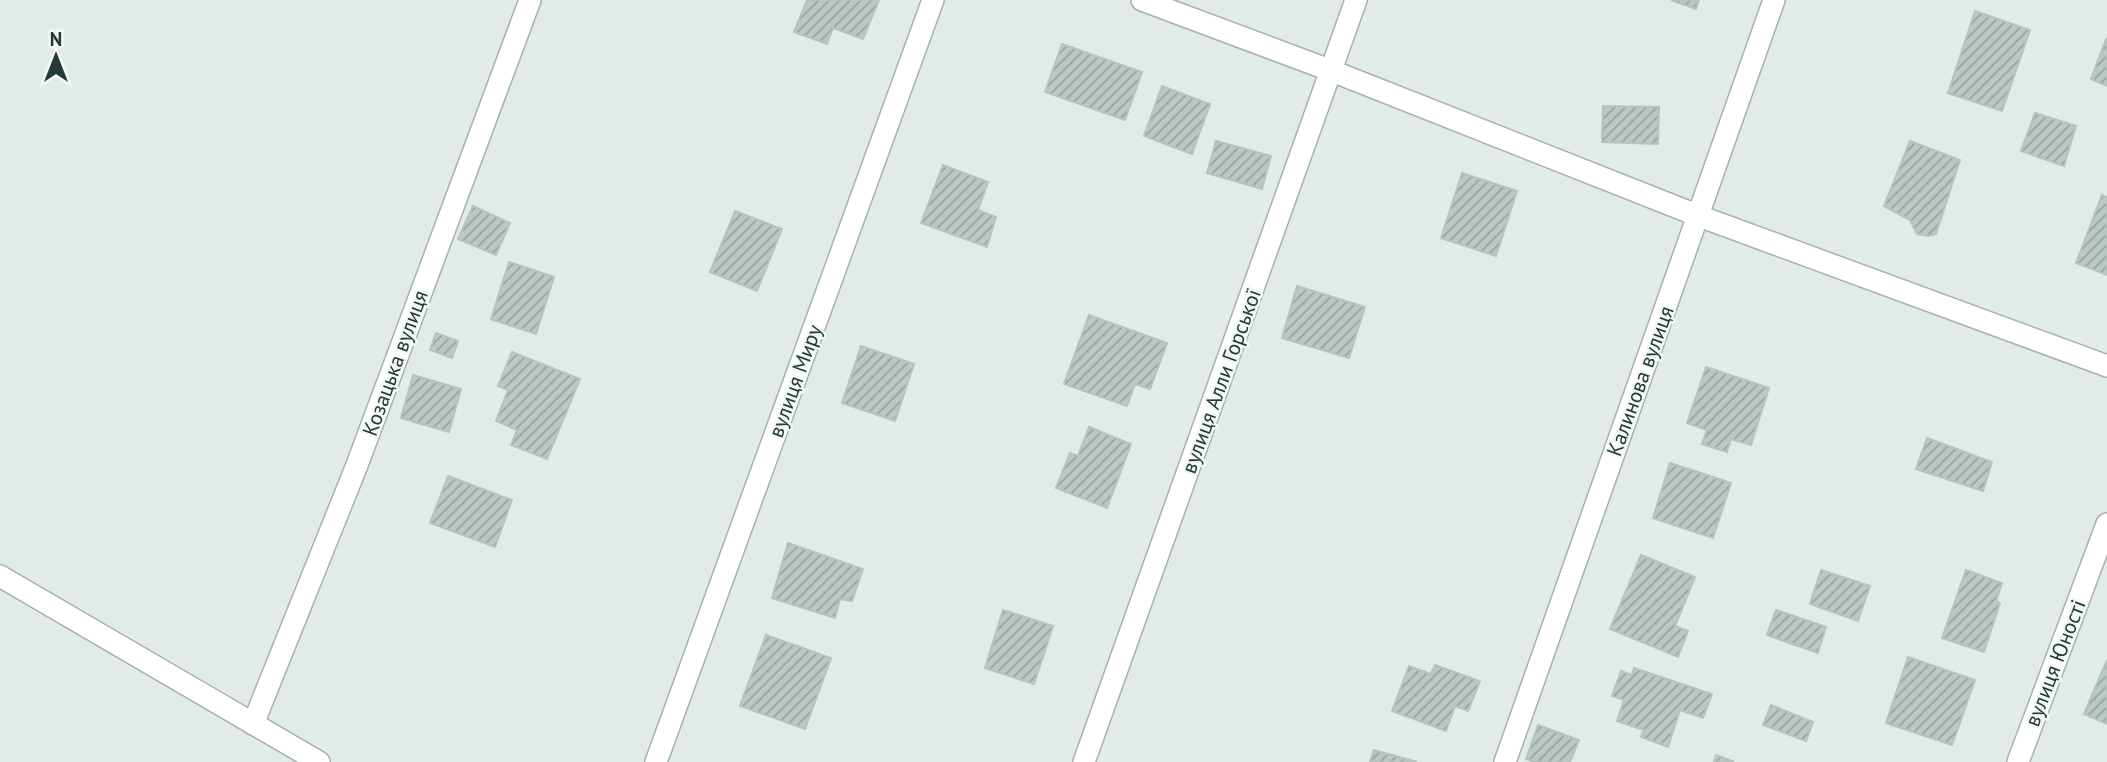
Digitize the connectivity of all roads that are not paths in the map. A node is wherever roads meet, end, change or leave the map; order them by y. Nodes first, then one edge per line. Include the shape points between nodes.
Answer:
1 (530, 0) edge
2 (933, 0) edge
3 (1142, 0) edge
4 (1356, 0) edge
5 (1774, 0) edge
6 (1332, 71) junction
7 (1699, 216) junction
8 (2107, 366) edge
9 (2107, 524) edge
10 (0, 576) edge
11 (253, 724) junction
12 (319, 762) edge
13 (656, 762) edge
14 (1084, 762) edge
15 (1505, 762) edge
16 (2018, 762) edge

1 - 11 street, Козацька вулиця via 362,452
2 - 13 street, вулиця Миру
3 - 6 street
4 - 6 street, вулиця Алли Горської
5 - 7 street, Калинова вулиця
6 - 7 street
6 - 14 street, вулиця Алли Горської
7 - 8 street
7 - 15 street, Калинова вулиця
9 - 16 street, вулиця Юності
10 - 11 street
11 - 12 street

